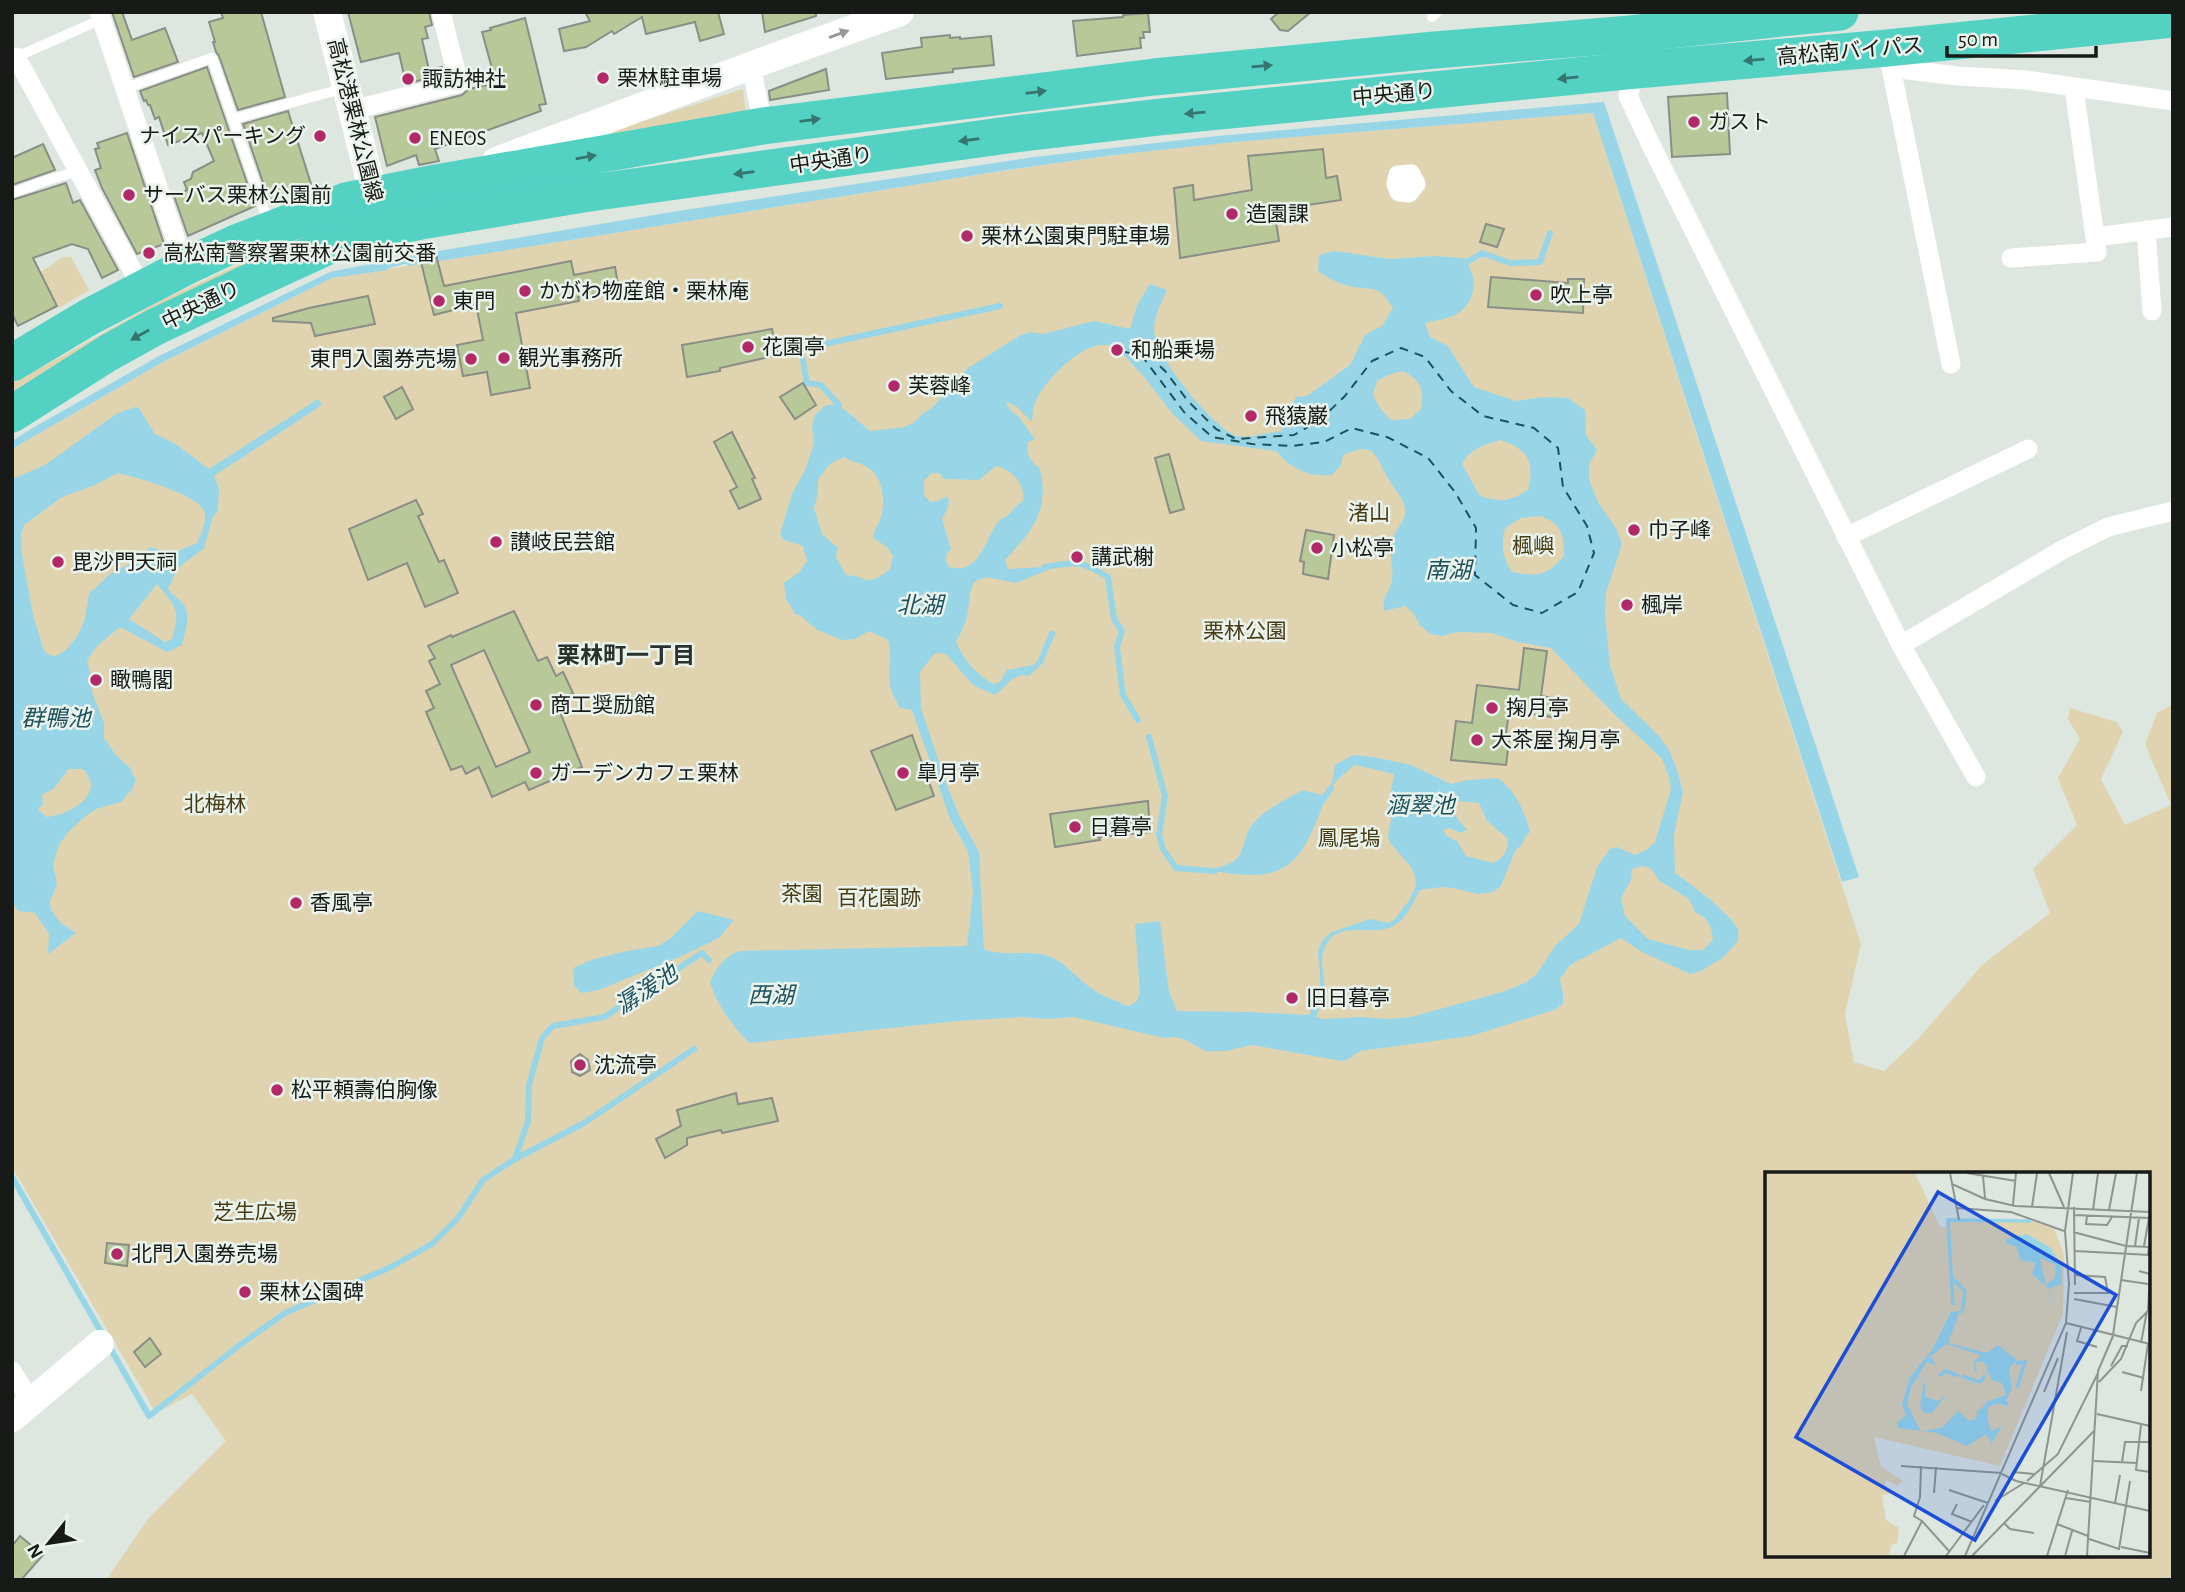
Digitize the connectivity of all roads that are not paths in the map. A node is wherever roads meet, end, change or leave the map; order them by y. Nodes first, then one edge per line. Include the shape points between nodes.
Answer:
1 (327, 12) edge
2 (441, 12) edge
3 (901, 12) edge
4 (1840, 12) edge
5 (100, 16) edge
6 (2173, 19) edge
7 (1649, 23) edge
8 (1887, 48) junction
9 (14, 59) edge
10 (751, 65) junction
11 (1694, 65) joint
12 (1636, 70) junction
13 (126, 88) junction
14 (2074, 88) junction
15 (343, 100) junction
16 (2173, 101) edge
17 (233, 119) junction
18 (763, 125) junction
19 (79, 171) junction
20 (436, 183) junction
21 (12, 193) edge
22 (265, 212) dead end
23 (378, 212) junction
24 (2173, 227) edge
25 (2146, 230) junction
26 (2095, 237) junction
27 (2011, 258) dead end
28 (185, 267) junction
29 (142, 288) junction
30 (2152, 311) dead end
31 (16, 354) edge
32 (1951, 364) dead end
33 (12, 414) edge
34 (2028, 449) dead end
35 (2173, 511) edge
36 (1846, 537) junction
37 (1901, 645) junction
38 (1976, 777) dead end
39 (100, 1344) dead end
40 (12, 1371) edge
41 (21, 1410) edge

1 - 15 street, 高松港栗林公園線
2 - 15 street via 459,83
10 -> 3 street
4 - 7 highway, 高松南バイパス
5 - 9 lane
5 - 13 street
6 - 8 highway, 高松南バイパス
7 - 12 street
18 -> 7 highway, 中央通り
8 -> 11 highway, 高松南バイパス
8 - 14 street via 1907,70
8 - 32 street
9 - 19 street
10 - 18 street
10 - 20 street
11 - 12 highway, 中央通り
12 -> 23 highway, 中央通り via 1160,117 583,194
12 - 36 street via 1628,96
13 - 17 lane via 212,58
13 - 28 street
14 - 16 street
14 - 26 street
15 - 17 lane
15 - 23 street, 高松港栗林公園線
17 - 22 lane
20 -> 18 highway, 中央通り
19 - 21 lane
19 - 29 street
20 - 23 highway, 中央通り
23 - 28 highway, 中央通り via 346,201
23 -> 33 highway, 中央通り via 335,243 155,327
24 - 25 street
25 - 26 street
25 - 30 street
26 - 27 street via 2097,252
28 - 29 highway, 中央通り
29 - 31 highway, 中央通り
34 - 36 street
35 - 37 street via 2108,527
36 - 37 street
37 - 38 street
39 - 41 street
40 - 41 street

